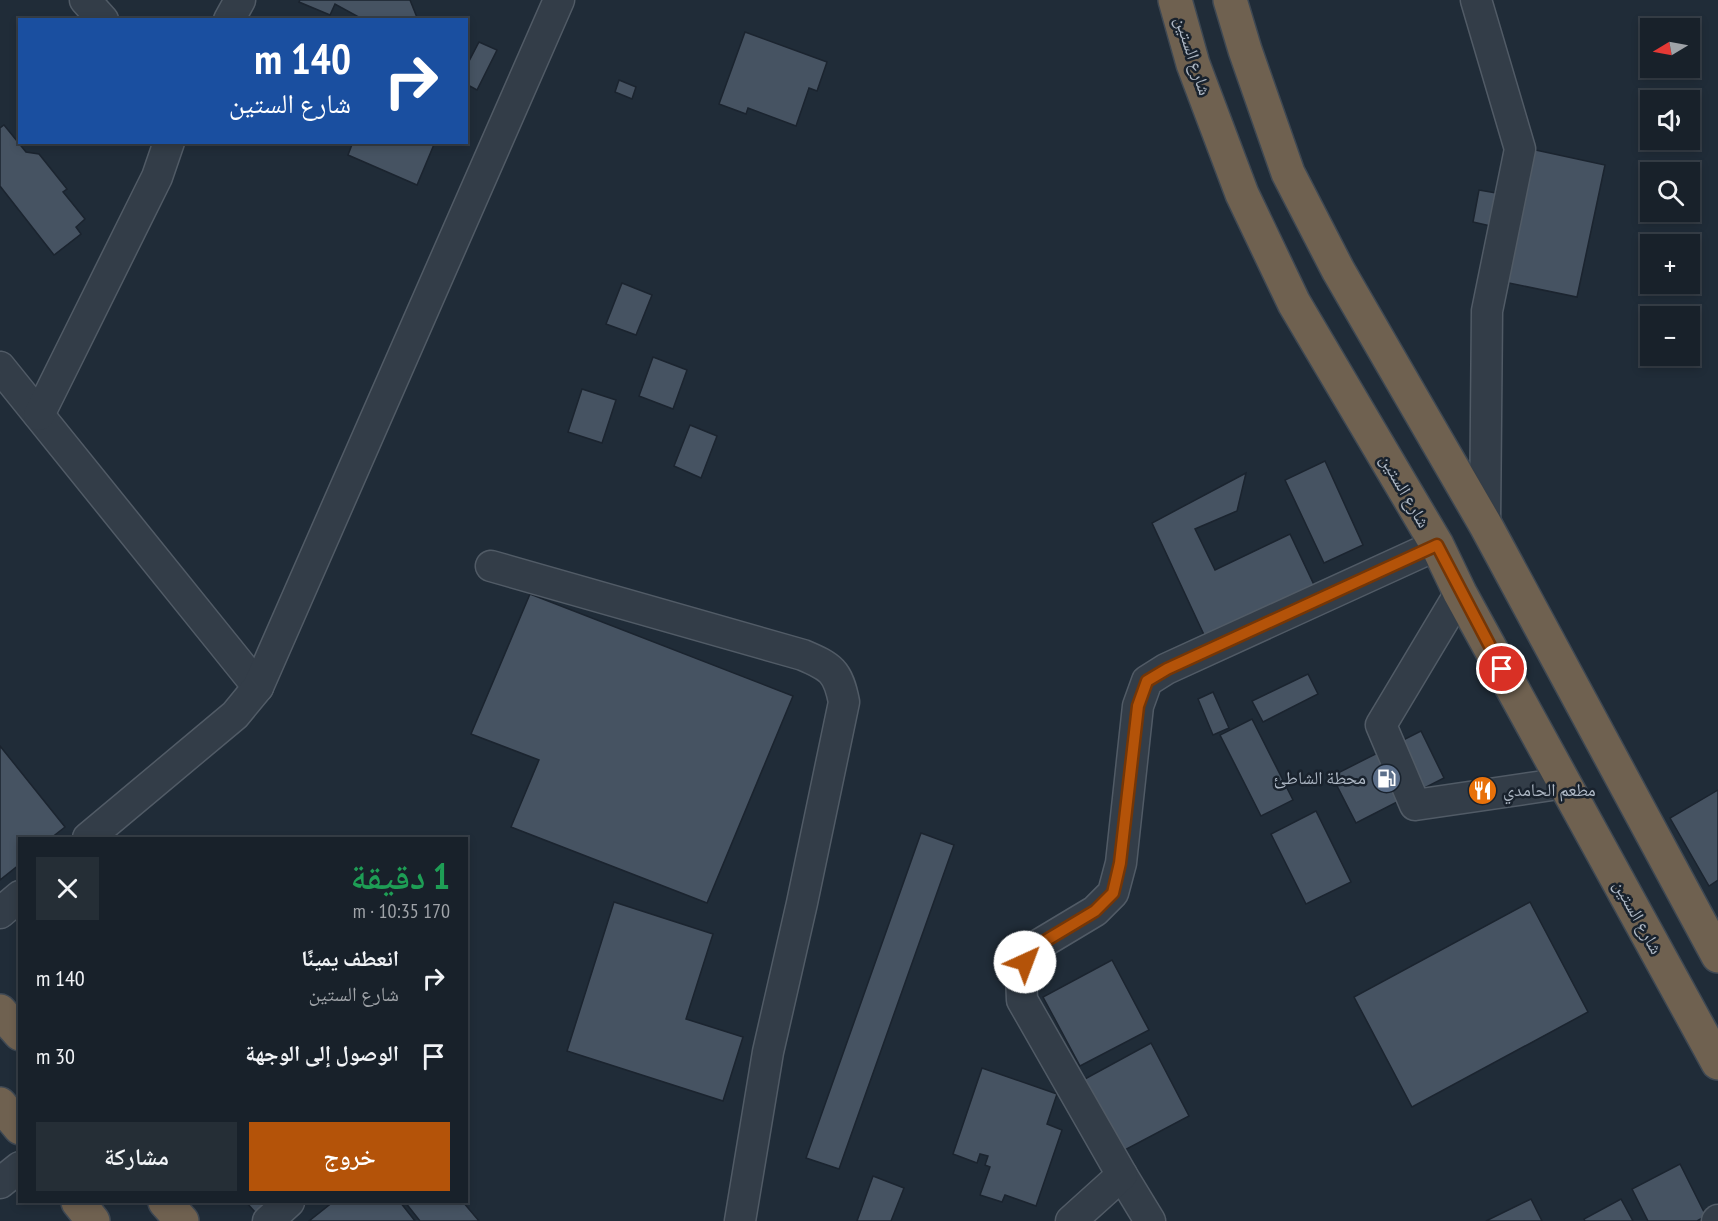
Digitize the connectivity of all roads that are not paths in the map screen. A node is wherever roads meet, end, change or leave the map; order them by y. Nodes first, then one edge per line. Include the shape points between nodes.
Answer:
1 (85, 0) edge
2 (240, 0) edge
3 (559, 0) edge
4 (1175, 0) edge
5 (1230, 0) edge
6 (1476, 0) edge
7 (101, 18) edge
8 (230, 18) edge
9 (168, 144) edge
10 (0, 367) edge
11 (39, 415) junction
12 (1485, 524) junction
13 (1437, 545) junction
14 (491, 566) dead end
15 (1460, 593) junction
16 (258, 687) junction
17 (1565, 783) junction
18 (89, 837) edge
19 (18, 898) edge
20 (0, 913) edge
21 (1718, 956) edge
22 (0, 1011) edge
23 (18, 1032) edge
24 (1718, 1063) edge
25 (0, 1104) edge
26 (18, 1126) edge
27 (18, 1169) edge
28 (1122, 1175) junction
29 (0, 1183) edge
30 (166, 1203) edge
31 (288, 1203) edge
32 (182, 1221) edge
33 (268, 1221) edge
34 (740, 1221) edge
35 (1071, 1221) edge
36 (1150, 1221) edge

1 - 7 street
2 - 8 street
3 - 16 street
4 - 13 highway, شارع الستين via 1193,64 1242,194 1294,303
5 - 12 highway via 1288,173 1338,270
6 - 12 street via 1520,149 1487,310
9 - 11 street via 156,177
10 - 11 street
11 - 16 street
12 - 21 highway
13 - 15 highway, شارع الستين
13 - 28 street via 1147,681 1138,706 1113,893 1095,911 1030,950 1021,974 1022,1000
14 - 34 street via 802,655 828,666 840,681 844,702 768,1052
15 - 17 highway, شارع الستين
15 - 17 street via 1381,725 1415,805
16 - 18 street via 235,715
17 - 24 highway, شارع الستين
19 - 20 street
22 - 23 highway
25 - 26 highway
27 - 29 street
28 - 35 street
28 - 36 street
30 - 32 highway
31 - 33 street

